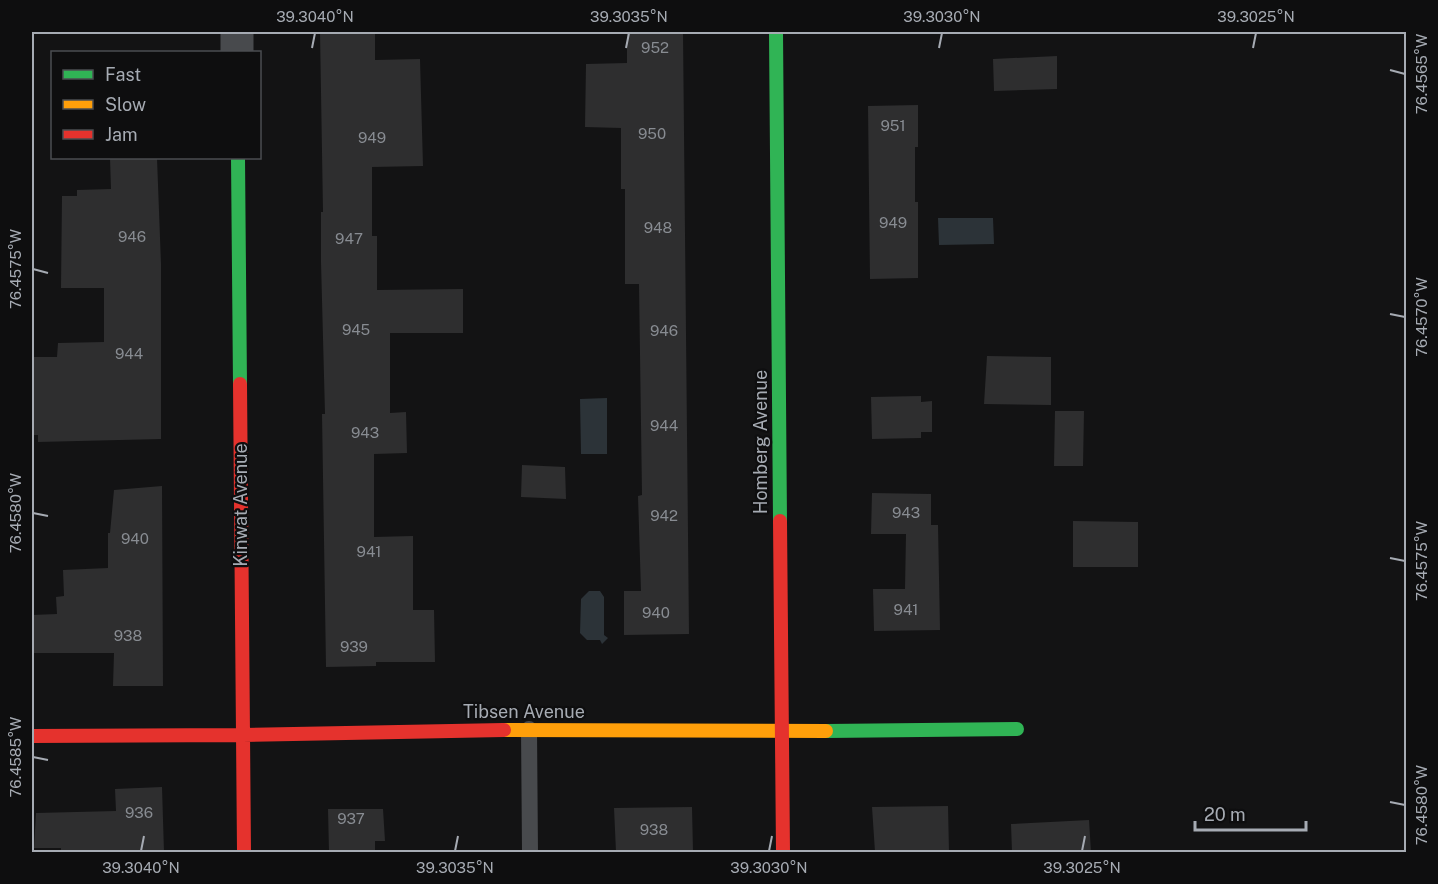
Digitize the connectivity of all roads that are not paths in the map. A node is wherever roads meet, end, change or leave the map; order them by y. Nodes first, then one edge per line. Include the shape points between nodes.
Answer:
1 (237, 32) edge
2 (776, 32) edge
3 (237, 51) edge
4 (238, 159) edge
5 (529, 729) junction
6 (1017, 729) dead end
7 (782, 731) junction
8 (243, 735) junction
9 (32, 736) edge
10 (244, 852) edge
11 (530, 852) edge
12 (783, 852) edge

1 - 3 street
2 - 7 street, Homberg Avenue
4 - 8 street, Kinwat Avenue
5 - 7 street, Tibsen Avenue
5 - 8 street, Tibsen Avenue
5 - 11 lane
6 - 7 street, Tibsen Avenue
7 - 12 street, Homberg Avenue
8 - 9 street, Tibsen Avenue
8 - 10 street, Kinwat Avenue

